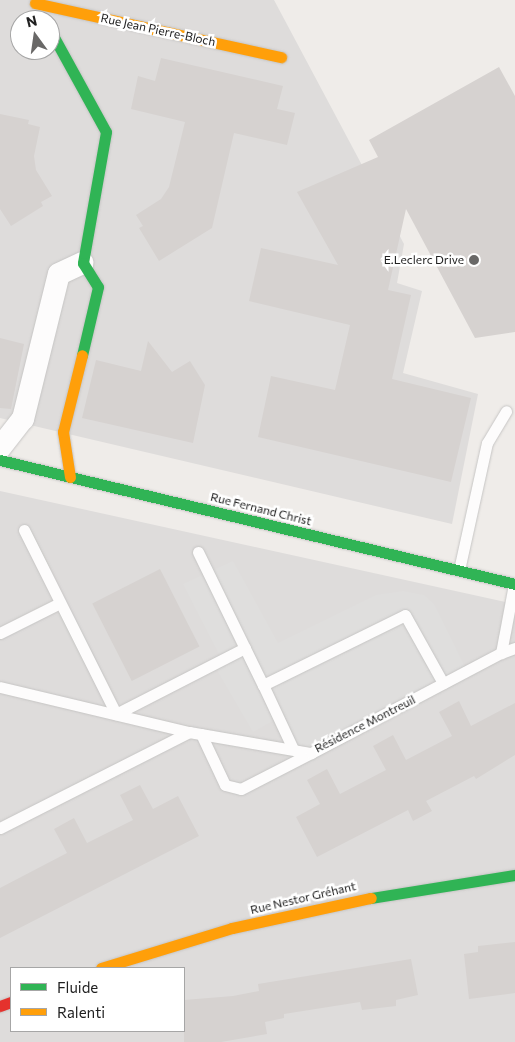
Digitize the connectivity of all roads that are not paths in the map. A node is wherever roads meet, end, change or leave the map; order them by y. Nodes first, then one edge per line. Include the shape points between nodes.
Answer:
1 (38, 8) edge
2 (60, 48) edge
3 (281, 57) dead end
4 (83, 263) junction
5 (506, 410) dead end
6 (0, 448) edge
7 (0, 460) edge
8 (70, 477) junction
9 (24, 530) dead end
10 (198, 552) dead end
11 (459, 570) junction
12 (514, 584) edge
13 (60, 603) junction
14 (0, 633) edge
15 (245, 648) junction
16 (515, 648) edge
17 (501, 653) junction
18 (443, 683) junction
19 (263, 685) junction
20 (0, 687) edge
21 (116, 714) junction
22 (195, 733) junction
23 (294, 750) junction
24 (311, 753) junction
25 (0, 828) edge
26 (515, 875) edge
27 (104, 967) edge

1 - 3 main road, Rue Jean Pierre-Bloch
2 - 4 main road via 106,132
4 - 6 street via 59,274 23,419
4 - 8 main road via 98,287 63,432
5 - 11 lane via 487,443
7 - 8 main road, Rue Fernand Christ
8 - 11 main road, Rue Fernand Christ
9 - 13 lane
10 - 15 lane
11 - 12 main road, Rue Fernand Christ
12 - 17 lane
13 - 14 lane
13 - 21 lane
15 - 19 lane
15 - 21 lane
16 - 17 lane, Résidence Montreuil
17 - 18 lane, Résidence Montreuil
18 - 19 lane via 405,615
18 - 24 lane, Résidence Montreuil
19 - 23 lane
20 - 21 lane, Résidence Montreuil
21 - 22 lane, Résidence Montreuil
22 - 23 lane, Résidence Montreuil
22 - 24 lane via 225,785 241,789
22 - 25 lane
23 - 24 lane, Résidence Montreuil
26 - 27 main road, Rue Nestor Gréhant via 324,906 232,928

